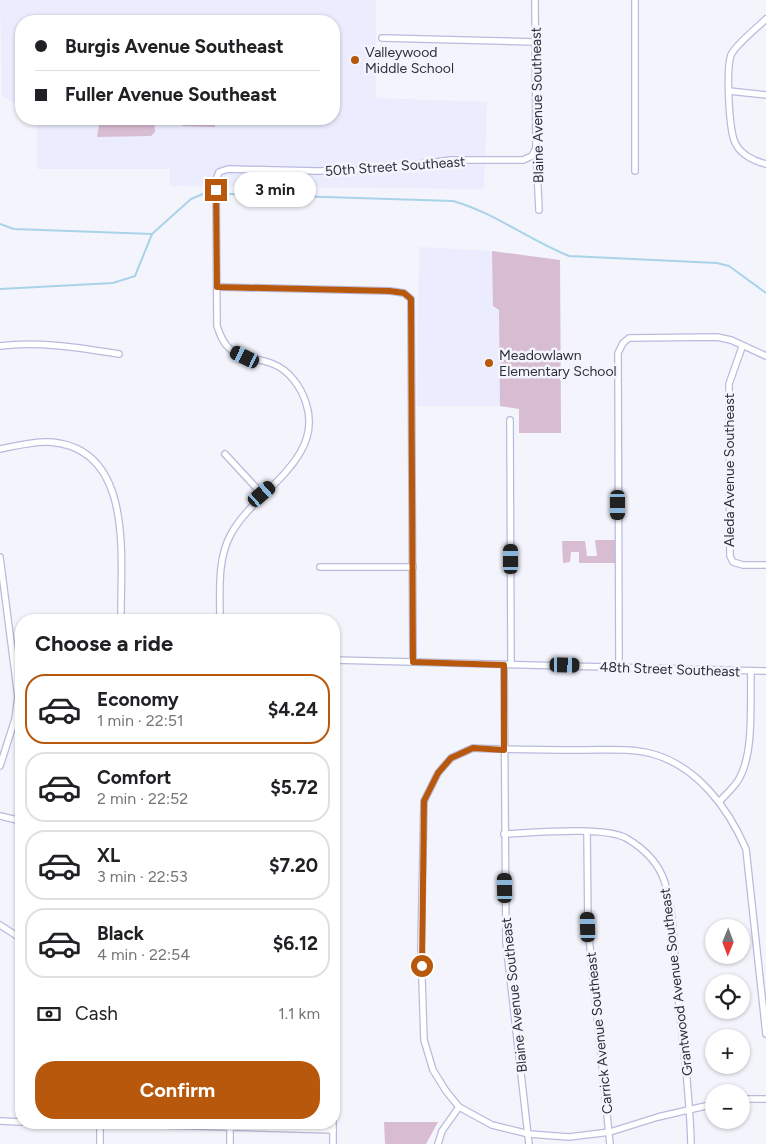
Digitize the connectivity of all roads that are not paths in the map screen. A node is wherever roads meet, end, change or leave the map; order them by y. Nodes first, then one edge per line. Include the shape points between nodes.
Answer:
1 (535, 0) edge
2 (635, 0) edge
3 (766, 19) edge
4 (382, 38) dead end
5 (535, 42) junction
6 (730, 91) junction
7 (766, 95) edge
8 (536, 148) junction
9 (766, 164) edge
10 (635, 171) dead end
11 (539, 210) dead end
12 (217, 287) junction
13 (0, 346) edge
14 (742, 347) junction
15 (119, 354) dead end
16 (766, 356) edge
17 (510, 420) dead end
18 (0, 449) edge
19 (225, 454) dead end
20 (262, 494) junction
21 (0, 557) edge
22 (766, 566) edge
23 (320, 567) dead end
24 (413, 567) junction
25 (121, 614) edge
26 (220, 614) edge
27 (340, 660) edge
28 (413, 662) junction
29 (512, 664) junction
30 (504, 665) junction
31 (619, 666) junction
32 (766, 671) edge
33 (751, 672) junction
34 (15, 674) edge
35 (15, 722) edge
36 (504, 750) junction
37 (0, 766) edge
38 (720, 801) junction
39 (0, 816) edge
40 (15, 820) edge
41 (587, 832) junction
42 (504, 834) junction
43 (0, 925) edge
44 (15, 935) edge
45 (766, 1034) edge
46 (750, 1099) edge
47 (766, 1099) edge
48 (705, 1106) edge
49 (460, 1107) junction
50 (691, 1109) junction
51 (0, 1121) edge
52 (15, 1122) edge
53 (100, 1129) edge
54 (230, 1129) edge
55 (307, 1129) edge
56 (333, 1130) joint
57 (610, 1132) junction
58 (529, 1134) junction
59 (100, 1144) edge
60 (230, 1144) edge
61 (333, 1144) edge
62 (438, 1144) edge
63 (529, 1144) edge
64 (610, 1144) edge
65 (691, 1144) edge

1 - 5 street, Blaine Avenue Southeast
2 - 10 street
3 - 6 street via 731,54
4 - 5 street
5 - 8 street, Blaine Avenue Southeast
6 - 7 street
6 - 9 street via 734,140 744,154
8 - 11 street, Blaine Avenue Southeast
8 - 12 street, 50th Street Southeast via 532,156 523,160 451,160 374,170 228,169 219,172 216,180
12 - 20 street via 217,326 223,341 230,350 274,364 291,376 307,405 309,434 299,457
12 - 24 street via 390,291 404,293 411,299
13 - 15 street via 51,345
14 - 16 street
14 - 22 street, Aleda Avenue Southeast via 729,384 730,556 734,562 743,565
14 - 31 street via 717,336 641,337 630,338 618,353
17 - 29 street
18 - 25 street via 37,442 64,444 88,457 99,468 114,491 118,509
19 - 20 street
20 - 26 street via 230,535 223,556
21 - 34 street
23 - 24 street
24 - 28 street
27 - 28 street, 48th Street Southeast
28 - 30 street, 48th Street Southeast
29 - 30 street, 48th Street Southeast
29 - 31 street, 48th Street Southeast
30 - 36 street, Blaine Avenue Southeast
31 - 33 street, 48th Street Southeast
32 - 33 street, 48th Street Southeast
33 - 38 street via 746,759 740,778
35 - 37 street
36 - 38 street via 625,750 650,754 673,763 701,782
36 - 42 street, Blaine Avenue Southeast
36 - 49 street via 473,748 451,758 438,773 424,801 421,948 424,1040 433,1070
38 - 45 street via 746,850
39 - 40 street
41 - 42 street, Grantwood Avenue Southeast
41 - 50 street, Grantwood Avenue Southeast via 624,837 651,858 665,884
41 - 57 street, Carrick Avenue Southeast via 588,927
42 - 58 street, Blaine Avenue Southeast via 506,942
43 - 44 street
46 - 47 street
48 - 50 street
49 - 58 street via 492,1125
49 - 62 street via 442,1131
50 - 57 street
50 - 65 street, Grantwood Avenue Southeast
51 - 52 street
53 - 59 street
54 - 60 street
55 - 56 street
56 - 61 street
57 - 58 street via 569,1137
57 - 64 street, Carrick Avenue Southeast
58 - 63 street, Blaine Avenue Southeast

